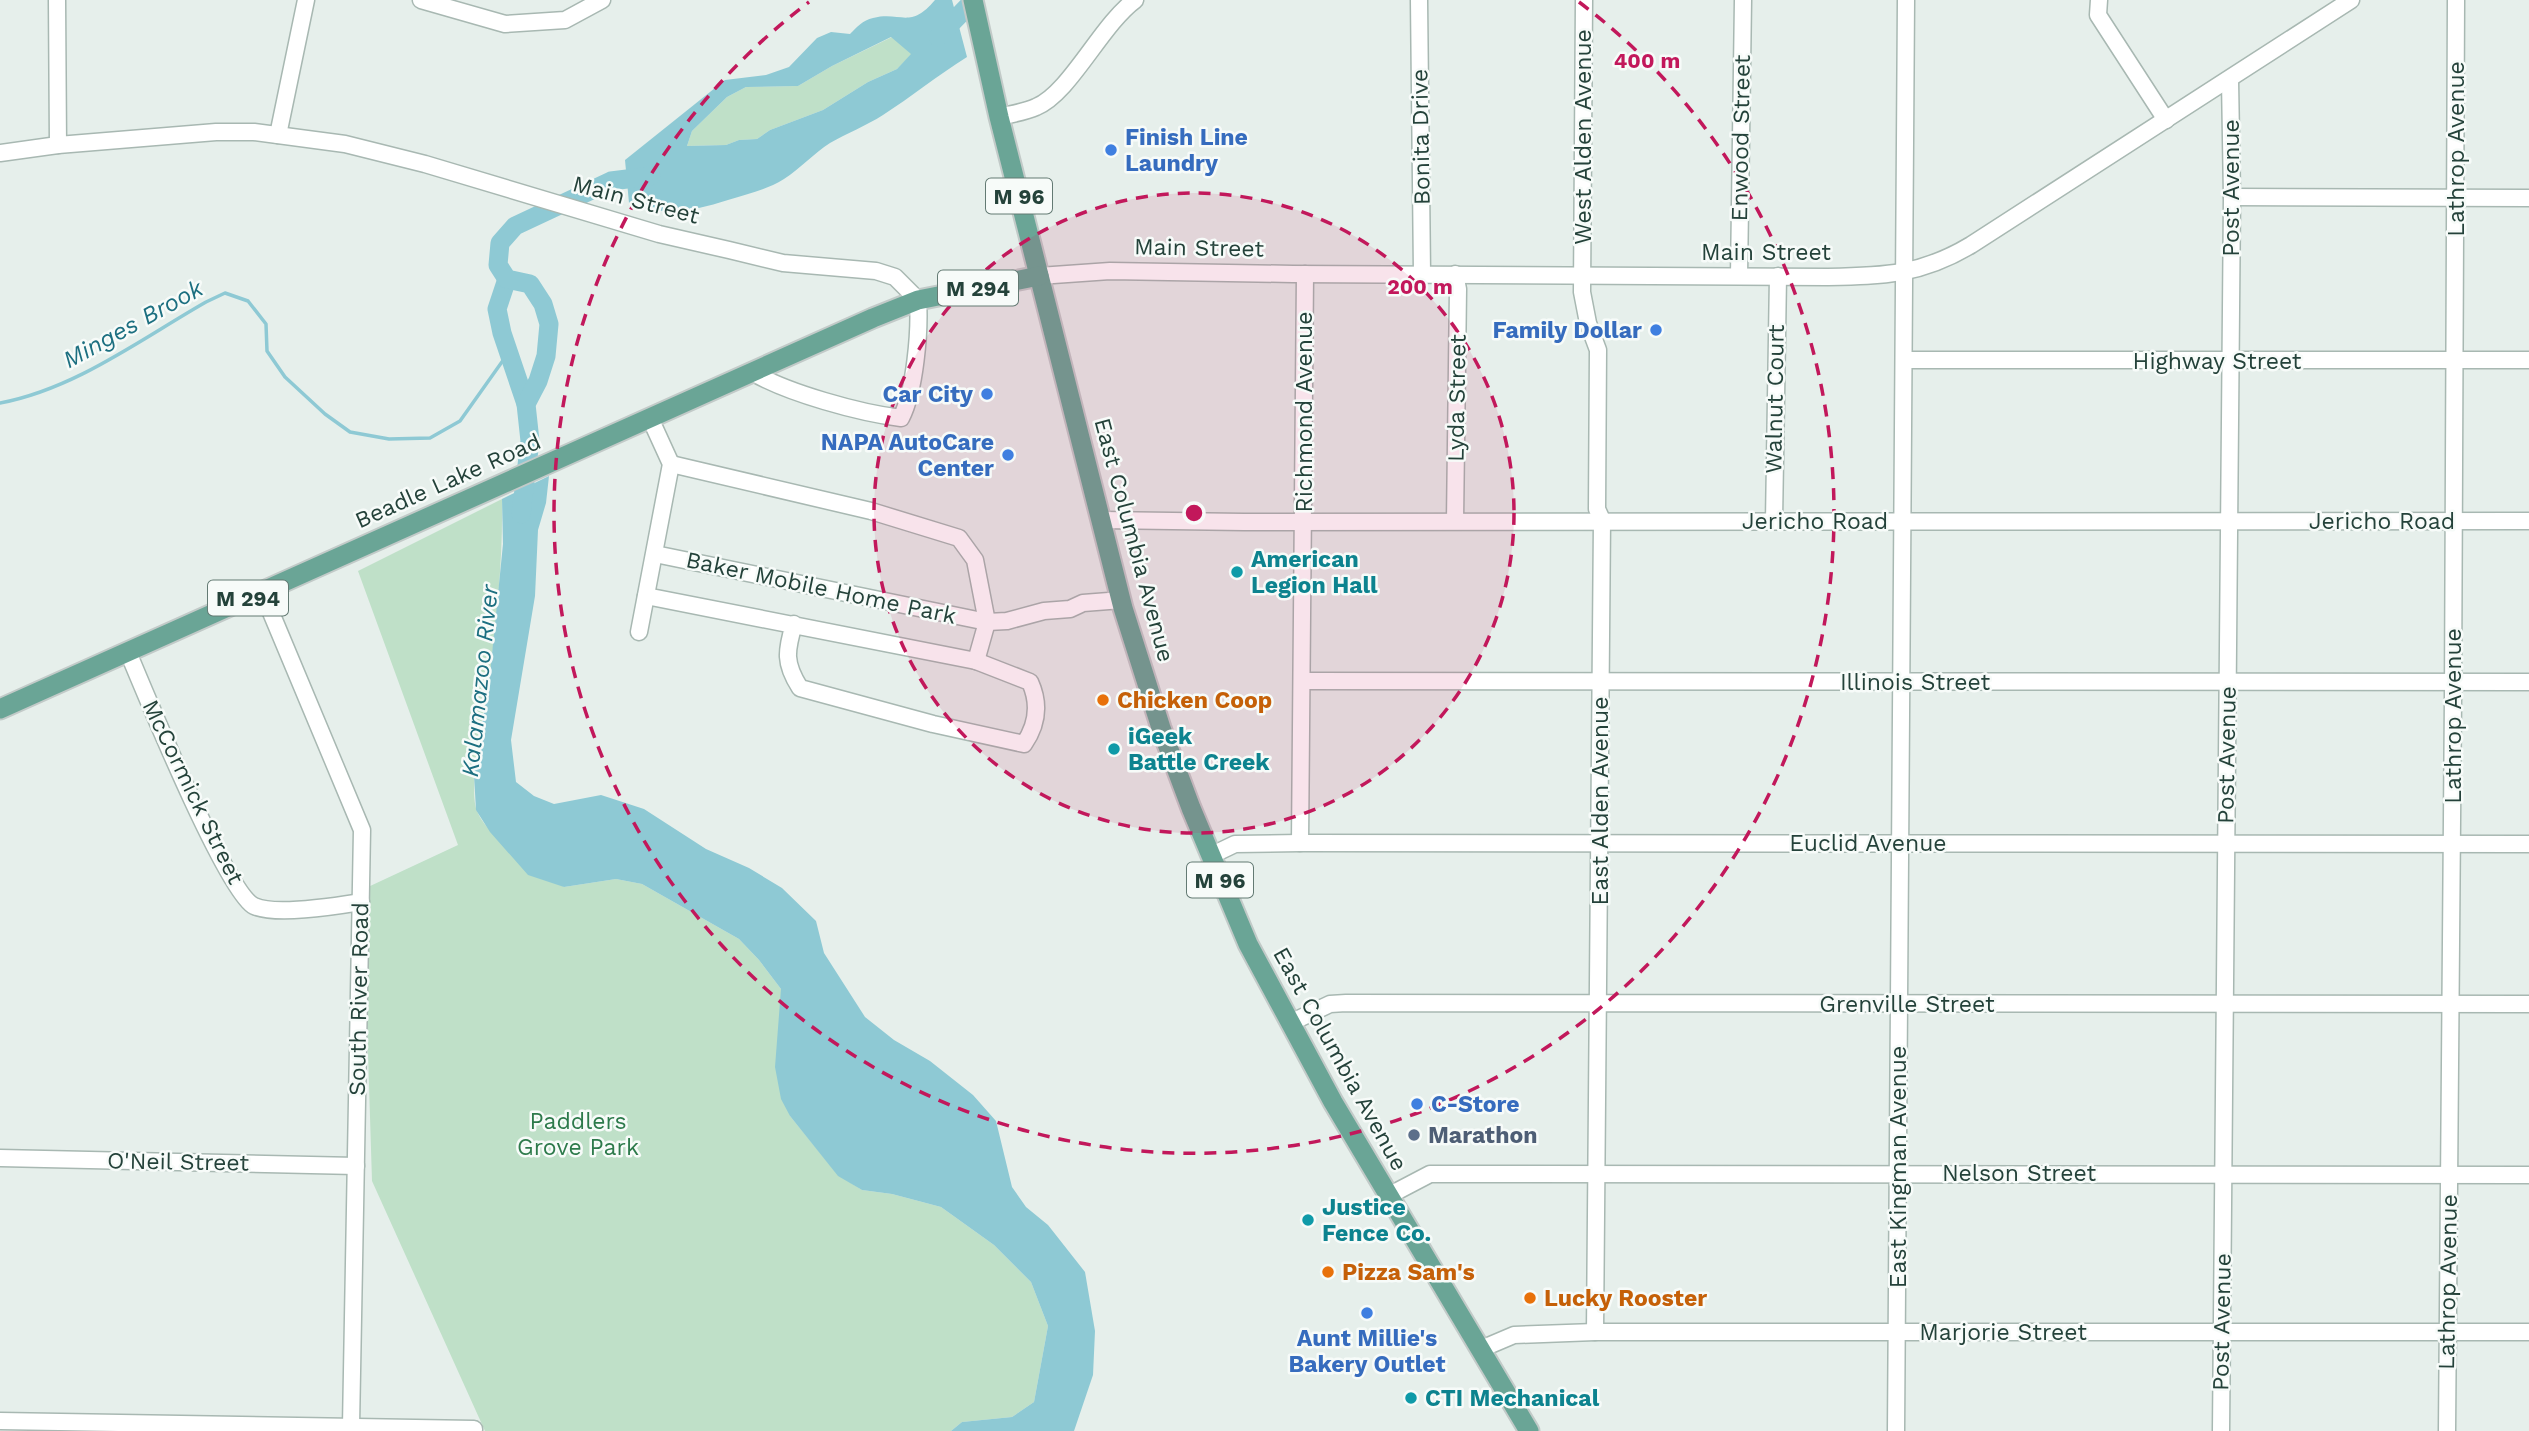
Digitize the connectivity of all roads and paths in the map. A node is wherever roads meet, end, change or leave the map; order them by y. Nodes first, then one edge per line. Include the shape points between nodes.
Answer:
1 (57, 0) edge
2 (306, 0) edge
3 (421, 0) edge
4 (602, 0) edge
5 (973, 0) edge
6 (1135, 0) edge
7 (1419, 0) edge
8 (1584, 0) edge
9 (1743, 0) edge
10 (1906, 0) edge
11 (2098, 0) edge
12 (2351, 0) edge
13 (2456, 0) edge
14 (2230, 80) junction
15 (999, 117) junction
16 (2166, 120) junction
17 (278, 135) junction
18 (58, 145) junction
19 (0, 153) edge
20 (2232, 197) junction
21 (2456, 197) junction
22 (2529, 198) edge
23 (1905, 273) junction
24 (1305, 274) junction
25 (1422, 274) junction
26 (1455, 274) junction
27 (1583, 274) junction
28 (1039, 276) junction
29 (1739, 276) junction
30 (1778, 276) junction
31 (918, 300) junction
32 (1905, 360) junction
33 (2455, 360) junction
34 (2529, 360) edge
35 (2231, 361) junction
36 (752, 372) junction
37 (650, 418) junction
38 (671, 464) junction
39 (1101, 520) junction
40 (1602, 520) junction
41 (1304, 521) junction
42 (1455, 521) junction
43 (1774, 521) junction
44 (2229, 521) junction
45 (2454, 521) junction
46 (1903, 522) junction
47 (2529, 522) edge
48 (655, 554) junction
49 (262, 592) junction
50 (646, 596) junction
51 (1122, 604) junction
52 (987, 622) junction
53 (794, 624) junction
54 (639, 632) dead end
55 (128, 652) junction
56 (976, 661) junction
57 (1302, 681) junction
58 (1601, 682) junction
59 (1901, 682) junction
60 (2454, 682) junction
61 (2529, 682) edge
62 (2228, 684) junction
63 (0, 709) edge
64 (1300, 843) junction
65 (1600, 843) junction
66 (2452, 843) junction
67 (1901, 844) junction
68 (2226, 844) junction
69 (2529, 844) edge
70 (1210, 856) junction
71 (361, 902) junction
72 (1598, 1004) junction
73 (1899, 1004) junction
74 (2226, 1004) junction
75 (2451, 1004) junction
76 (2529, 1004) edge
77 (1290, 1023) junction
78 (0, 1157) edge
79 (356, 1166) junction
80 (1597, 1173) junction
81 (1898, 1173) junction
82 (2224, 1173) junction
83 (2449, 1173) junction
84 (2529, 1175) edge
85 (1388, 1196) junction
86 (1595, 1332) junction
87 (2222, 1332) junction
88 (2448, 1332) junction
89 (2529, 1332) edge
90 (1898, 1333) junction
91 (1481, 1349) junction
92 (0, 1421) edge
93 (351, 1426) junction
94 (474, 1429) dead end
95 (1529, 1431) edge
96 (1896, 1431) edge
97 (2221, 1431) edge
98 (2447, 1431) edge

1 - 18 street
2 - 17 street
3 - 4 street via 505,24 565,20
5 - 15 main road, East Columbia Avenue / M 96
6 - 15 street via 1051,97 1038,107
7 - 25 street, Bonita Drive
8 - 27 street, West Alden Avenue
9 - 29 street, Enwood Street
10 - 23 street, East Kingman Avenue
11 - 16 street via 2098,15
12 - 14 street, Main Street
13 - 21 street, Lathrop Avenue
14 - 16 street, Main Street
14 - 20 street, Post Avenue
15 - 28 main road, East Columbia Avenue / M 96
16 - 23 street, Main Street via 1971,245
17 - 18 street, Main Street via 216,132
17 - 31 street, Main Street via 345,144 425,164 659,234 783,263 876,271 895,277
18 - 19 street, Main Street
20 - 21 street
20 - 35 street, Post Avenue
21 - 22 street
21 - 33 street, Lathrop Avenue
23 - 30 street, Main Street
23 - 32 street, East Kingman Avenue
24 - 25 street, Main Street
24 - 28 street, Main Street via 1110,271
24 - 41 street, Richmond Avenue
25 - 26 street, Main Street
26 - 27 street, Main Street
26 - 42 street, Lyda Street
27 - 29 street, Main Street
27 - 40 street, East Alden Avenue via 1581,292 1598,350 1597,509
28 - 31 main road, Main Street / M 294
28 - 39 main road, East Columbia Avenue / M 96
29 - 30 street, Main Street
30 - 43 street, Walnut Court
31 - 36 main road, Beadle Lake Road / M 294
31 - 36 street via 908,405 901,418 817,398
32 - 35 street, Highway Street
32 - 46 street, East Kingman Avenue
33 - 34 street, Highway Street
33 - 35 street, Highway Street
33 - 45 street, Lathrop Avenue
35 - 44 street, Post Avenue
36 - 37 main road, Beadle Lake Road / M 294
37 - 38 street
37 - 49 main road, Beadle Lake Road / M 294
38 - 48 street, Baker Mobile Home Park
38 - 52 street, Baker Mobile Home Park via 871,511 958,538 975,561
39 - 41 street, Jericho Road
39 - 51 main road, East Columbia Avenue / M 96
40 - 42 street, Jericho Road
40 - 43 street, Jericho Road
40 - 58 street, East Alden Avenue
41 - 42 street, Jericho Road
41 - 57 street, Richmond Avenue
43 - 46 street, Jericho Road
44 - 45 street, Jericho Road
44 - 46 street, Jericho Road
44 - 62 street, Post Avenue
45 - 47 street, Jericho Road
45 - 60 street, Lathrop Avenue
46 - 59 street, East Kingman Avenue
48 - 50 street, Baker Mobile Home Park
48 - 52 street, Baker Mobile Home Park
49 - 55 main road, Beadle Lake Road / M 294
49 - 71 street, South River Road via 362,830
50 - 53 street, Baker Mobile Home Park
50 - 54 street, Baker Mobile Home Park
51 - 52 street via 1083,603
51 - 70 main road, East Columbia Avenue / M 96 via 1161,728
52 - 56 street, Baker Mobile Home Park
53 - 56 street, Baker Mobile Home Park
53 - 56 street, Baker Mobile Home Park via 786,656 800,688 1024,744 1037,712 1030,682
55 - 63 main road, Beadle Lake Road / M 294
55 - 71 street, McCormick Street via 221,859 246,899 255,906 283,909
57 - 58 street, Illinois Street
57 - 64 street, Richmond Avenue
58 - 59 street, Illinois Street
58 - 65 street, East Alden Avenue
59 - 62 street, Illinois Street
59 - 67 street, East Kingman Avenue
60 - 61 street, Illinois Street
60 - 62 street, Illinois Street
60 - 66 street, Lathrop Avenue
62 - 68 street, Post Avenue
64 - 65 street, Euclid Avenue
64 - 70 street, Euclid Avenue via 1235,844
65 - 67 street, Euclid Avenue
65 - 72 street, East Alden Avenue
66 - 68 street, Euclid Avenue
66 - 69 street, Euclid Avenue
66 - 75 street, Lathrop Avenue
67 - 68 street, Euclid Avenue
67 - 73 street, East Kingman Avenue
68 - 74 street, Post Avenue
70 - 77 main road, East Columbia Avenue / M 96 via 1248,944
71 - 79 street, South River Road
72 - 73 street, Grenville Street
72 - 77 street, Grenville Street via 1346,1003 1330,1004
72 - 80 street, East Alden Avenue
73 - 74 street, Grenville Street
73 - 81 street, East Kingman Avenue
74 - 75 street, Grenville Street
74 - 82 street, Post Avenue
75 - 76 street, Grenville Street
75 - 83 street, Lathrop Avenue
77 - 85 main road, East Columbia Avenue / M 96
78 - 79 street, O'Neil Street
79 - 93 street, South River Road
80 - 81 street, Nelson Street
80 - 85 street, Nelson Street via 1430,1174
80 - 86 street, East Alden Avenue
81 - 82 street, Nelson Street
81 - 90 street, East Kingman Avenue
82 - 83 street, Nelson Street
82 - 87 street, Post Avenue
83 - 84 street, Nelson Street
83 - 88 street, Lathrop Avenue
85 - 91 main road, East Columbia Avenue / M 96
86 - 90 street, Marjorie Street
86 - 91 street, Marjorie Street via 1514,1335
87 - 88 street, Marjorie Street
87 - 90 street, Marjorie Street
87 - 97 street, Post Avenue
88 - 89 street, Marjorie Street
88 - 98 street, Lathrop Avenue
90 - 96 street, East Kingman Avenue
91 - 95 main road, East Columbia Avenue / M 96
92 - 93 street
93 - 94 street

